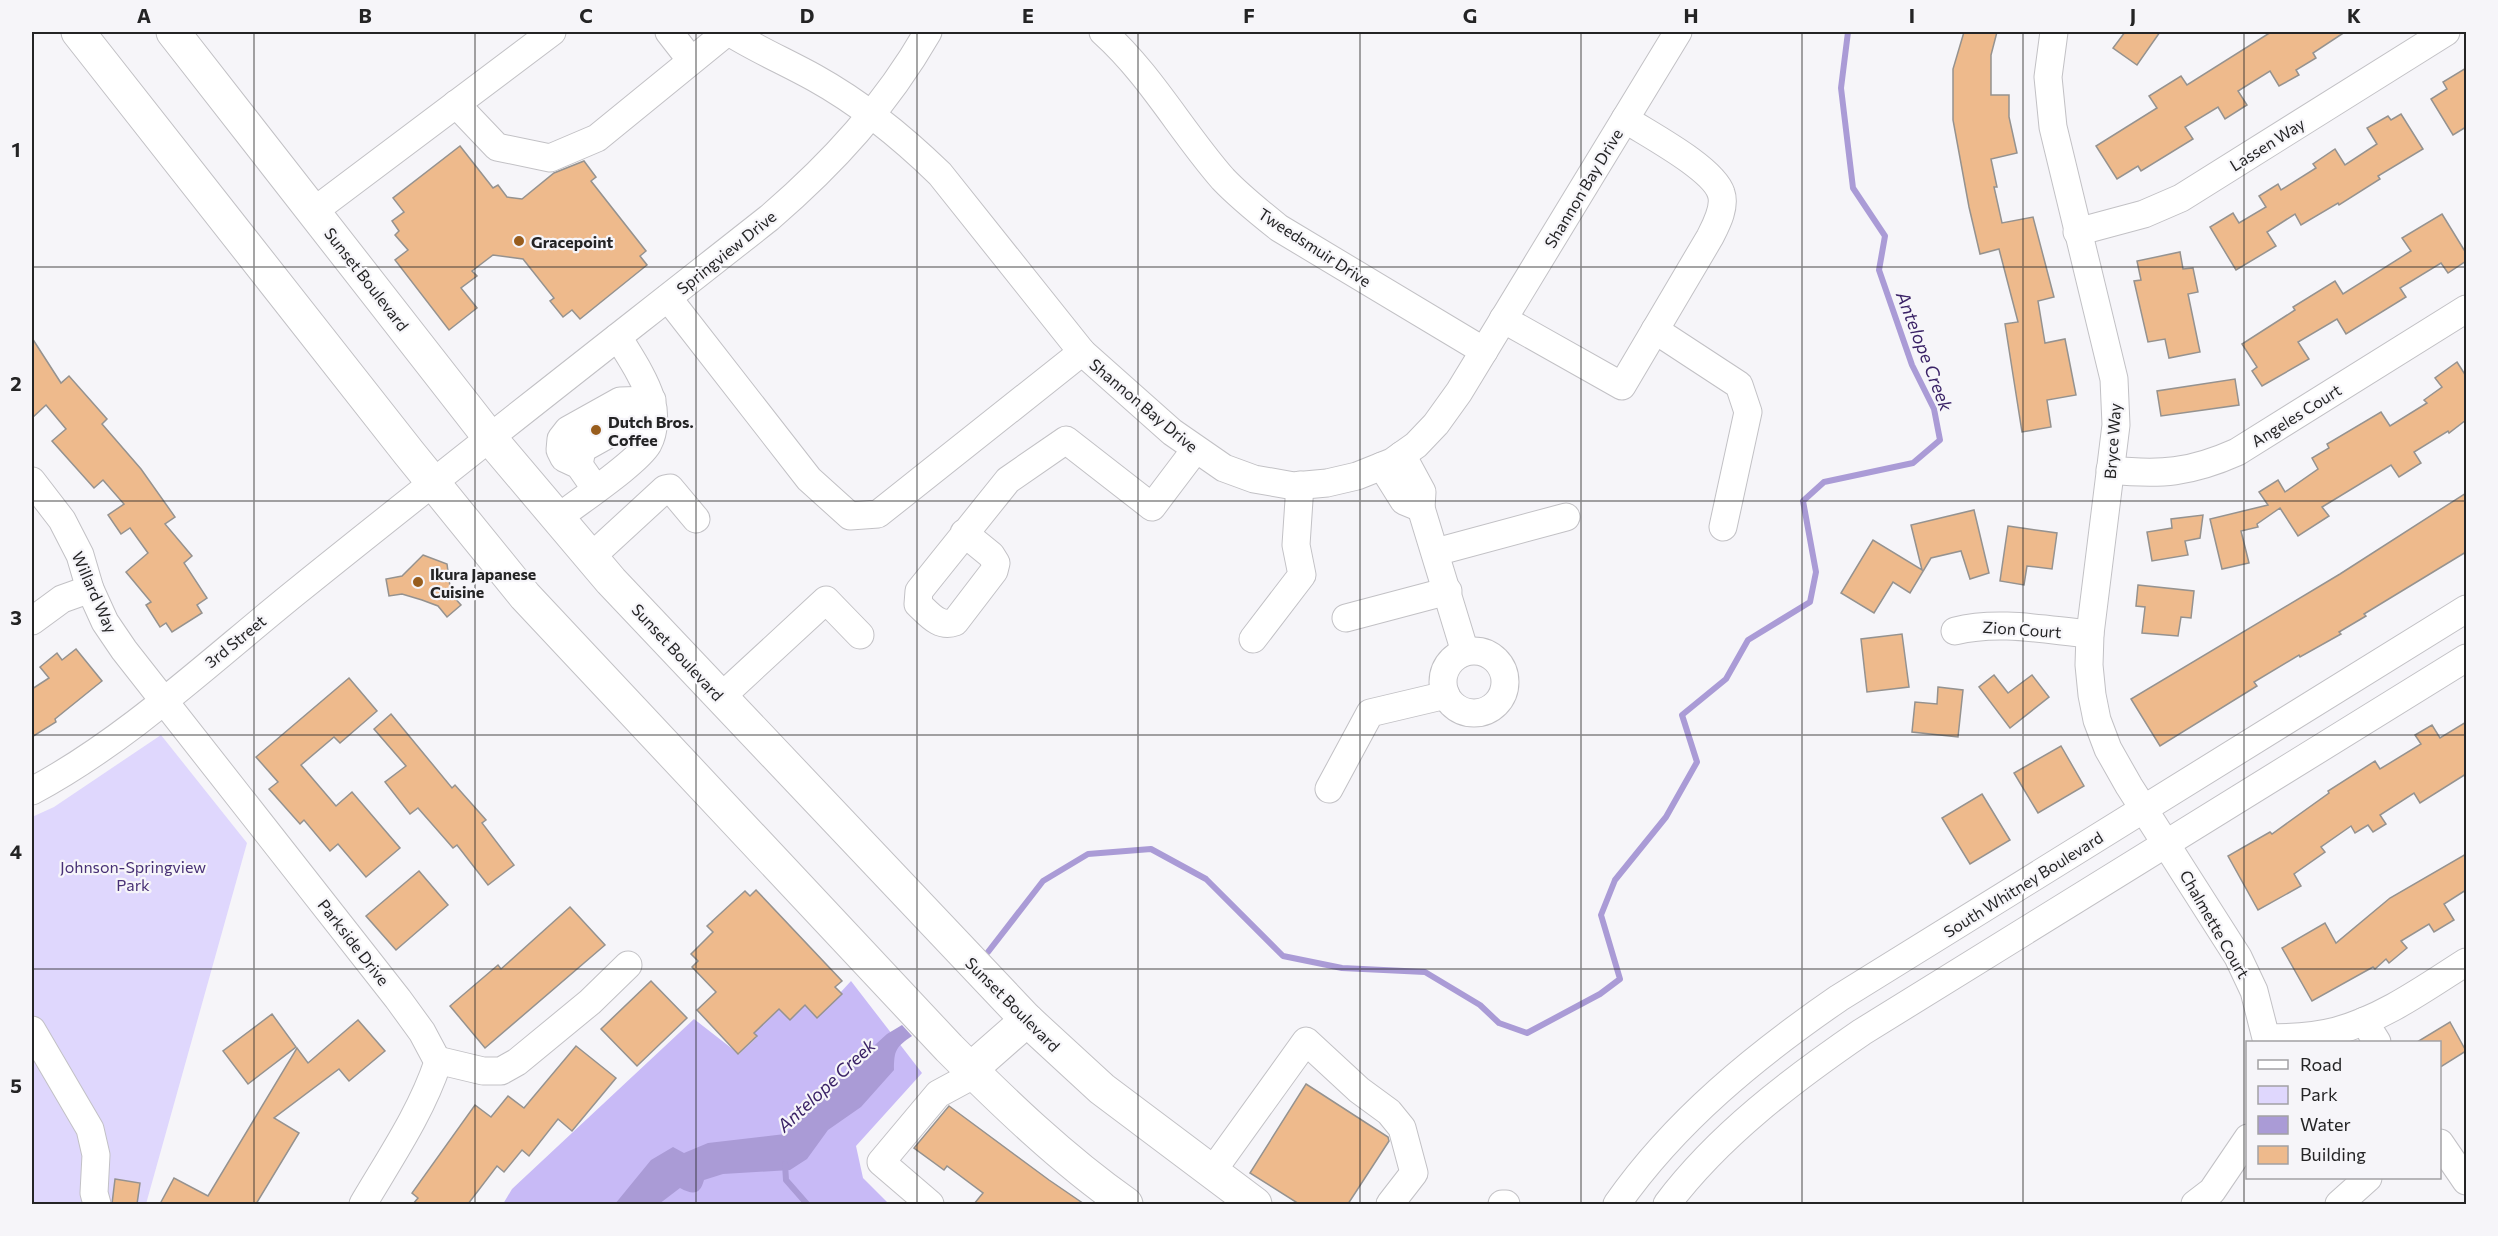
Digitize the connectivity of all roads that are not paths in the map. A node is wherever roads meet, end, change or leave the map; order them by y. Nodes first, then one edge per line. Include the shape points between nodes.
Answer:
1 (78, 32) edge
2 (173, 32) edge
3 (552, 32) edge
4 (669, 32) edge
5 (728, 32) edge
6 (928, 32) edge
7 (1103, 32) edge
8 (1678, 32) edge
9 (2054, 32) edge
10 (2446, 32) edge
11 (690, 59) junction
12 (456, 104) junction
13 (871, 117) junction
14 (1625, 118) junction
15 (314, 212) junction
16 (2077, 232) junction
17 (668, 298) junction
18 (2466, 309) edge
19 (1503, 319) junction
20 (1655, 330) junction
21 (618, 337) junction
22 (1484, 351) junction
23 (1082, 352) junction
24 (652, 400) junction
25 (490, 438) junction
26 (1195, 450) junction
27 (1392, 460) junction
28 (2110, 470) junction
29 (32, 481) edge
30 (433, 484) junction
31 (1300, 485) junction
32 (595, 488) junction
33 (1566, 517) dead end
34 (558, 518) junction
35 (696, 519) dead end
36 (1723, 527) dead end
37 (964, 533) dead end
38 (1436, 552) junction
39 (591, 557) junction
40 (90, 589) junction
41 (1448, 591) junction
42 (2466, 609) edge
43 (1346, 618) dead end
44 (32, 621) edge
45 (1955, 631) dead end
46 (2090, 634) junction
47 (861, 635) dead end
48 (1253, 639) dead end
49 (1465, 652) junction
50 (2466, 658) edge
51 (1446, 695) junction
52 (721, 697) junction
53 (163, 700) junction
54 (1329, 789) dead end
55 (32, 791) edge
56 (2144, 809) junction
57 (2167, 843) junction
58 (2466, 962) edge
59 (628, 965) dead end
60 (1027, 1020) junction
61 (32, 1030) edge
62 (2371, 1032) edge
63 (2267, 1040) edge
64 (437, 1060) junction
65 (973, 1072) junction
66 (2246, 1140) edge
67 (2441, 1146) edge
68 (1211, 1173) junction
69 (2367, 1179) edge
70 (2466, 1181) edge
71 (97, 1204) edge
72 (363, 1204) edge
73 (930, 1204) edge
74 (1126, 1204) edge
75 (1255, 1204) edge
76 (1390, 1204) edge
77 (1617, 1204) edge
78 (1667, 1204) edge
79 (2195, 1204) edge
80 (2339, 1204) edge

1 - 30 main road
2 - 15 main road, Sunset Boulevard
3 - 12 street
4 - 11 street
5 - 11 street
5 - 13 street, Shannon Bay Drive via 816,79
6 - 13 street, Springview Drive
7 - 22 street, Tweedsmuir Drive via 1126,52 1223,178 1249,205 1279,228
8 - 14 street, Shannon Bay Drive
9 - 16 street, Bryce Way via 2048,77 2053,127
10 - 16 street, Lassen Way via 2181,198 2144,214
11 - 12 street via 597,138 550,158 497,147
12 - 15 street
13 - 17 street, Springview Drive via 812,182
13 - 23 street, Shannon Bay Drive via 940,174
14 - 19 street, Shannon Bay Drive
14 - 20 street via 1707,172 1722,193 1721,213 1710,237
15 - 25 main road, Sunset Boulevard
16 - 28 street, Bryce Way via 2114,380 2116,424
17 - 21 street, Springview Drive
17 - 23 street via 809,479 850,516 878,514
18 - 28 street, Angeles Court via 2227,456 2180,472
19 - 20 street via 1622,386
19 - 22 street, Shannon Bay Drive
20 - 36 street via 1739,385 1748,412
21 - 24 street
21 - 25 street, Springview Drive
22 - 27 street, Shannon Bay Drive via 1436,424 1416,445
23 - 26 street, Shannon Bay Drive
24 - 32 street via 654,418 649,442 635,458
24 - 32 street via 634,420 582,449 579,465
25 - 30 street, 3rd Street
25 - 34 main road, Sunset Boulevard
26 - 31 street, Shannon Bay Drive via 1224,468 1254,479
26 - 37 street via 1152,507 1066,440 1008,480
27 - 31 street, Shannon Bay Drive via 1358,476
27 - 38 street via 1404,501 1421,508
28 - 46 street, Bryce Way
29 - 40 street, Willard Way via 62,520 80,555
30 - 53 street, 3rd Street
30 - 65 main road via 555,629
31 - 48 street via 1296,545 1302,575
32 - 34 street
33 - 38 street
34 - 39 main road, Sunset Boulevard
35 - 39 street via 670,488 665,489
38 - 41 street
39 - 52 main road, Sunset Boulevard
40 - 44 street via 62,599
40 - 53 street, Willard Way via 111,632
41 - 43 street
41 - 49 street
42 - 56 street, South Whitney Boulevard
45 - 46 street, Zion Court via 1978,625 2002,625
46 - 56 street, Bryce Way via 2089,666 2097,720 2108,749
47 - 52 street via 826,600
49 - 51 street via 1447,667 1443,678
49 - 51 street via 1483,653 1498,662 1504,673 1501,697 1483,711 1470,712 1459,709
50 - 57 street
51 - 54 street via 1370,713
52 - 60 main road, Sunset Boulevard
53 - 55 street, 3rd Street via 89,757
53 - 64 street, Parkside Drive via 398,999
56 - 57 street, Chalmette Court
56 - 77 street, South Whitney Boulevard via 1780,1038 1680,1130 1636,1177
57 - 63 street, Chalmette Court via 2238,957 2254,991
57 - 78 street via 1806,1070 1741,1127
58 - 62 street via 2395,1006
59 - 64 street via 590,1002 501,1071 483,1071
60 - 65 main road
60 - 68 main road, Sunset Boulevard via 1102,1089
61 - 71 street via 90,1129 96,1155
62 - 63 street via 2336,1031
64 - 72 street via 429,1090
65 - 73 street via 938,1094 882,1162
65 - 74 main road
66 - 79 street via 2212,1191
67 - 70 street
68 - 75 main road, Sunset Boulevard
68 - 76 street via 1306,1041 1389,1112 1402,1128 1414,1173
69 - 80 street

